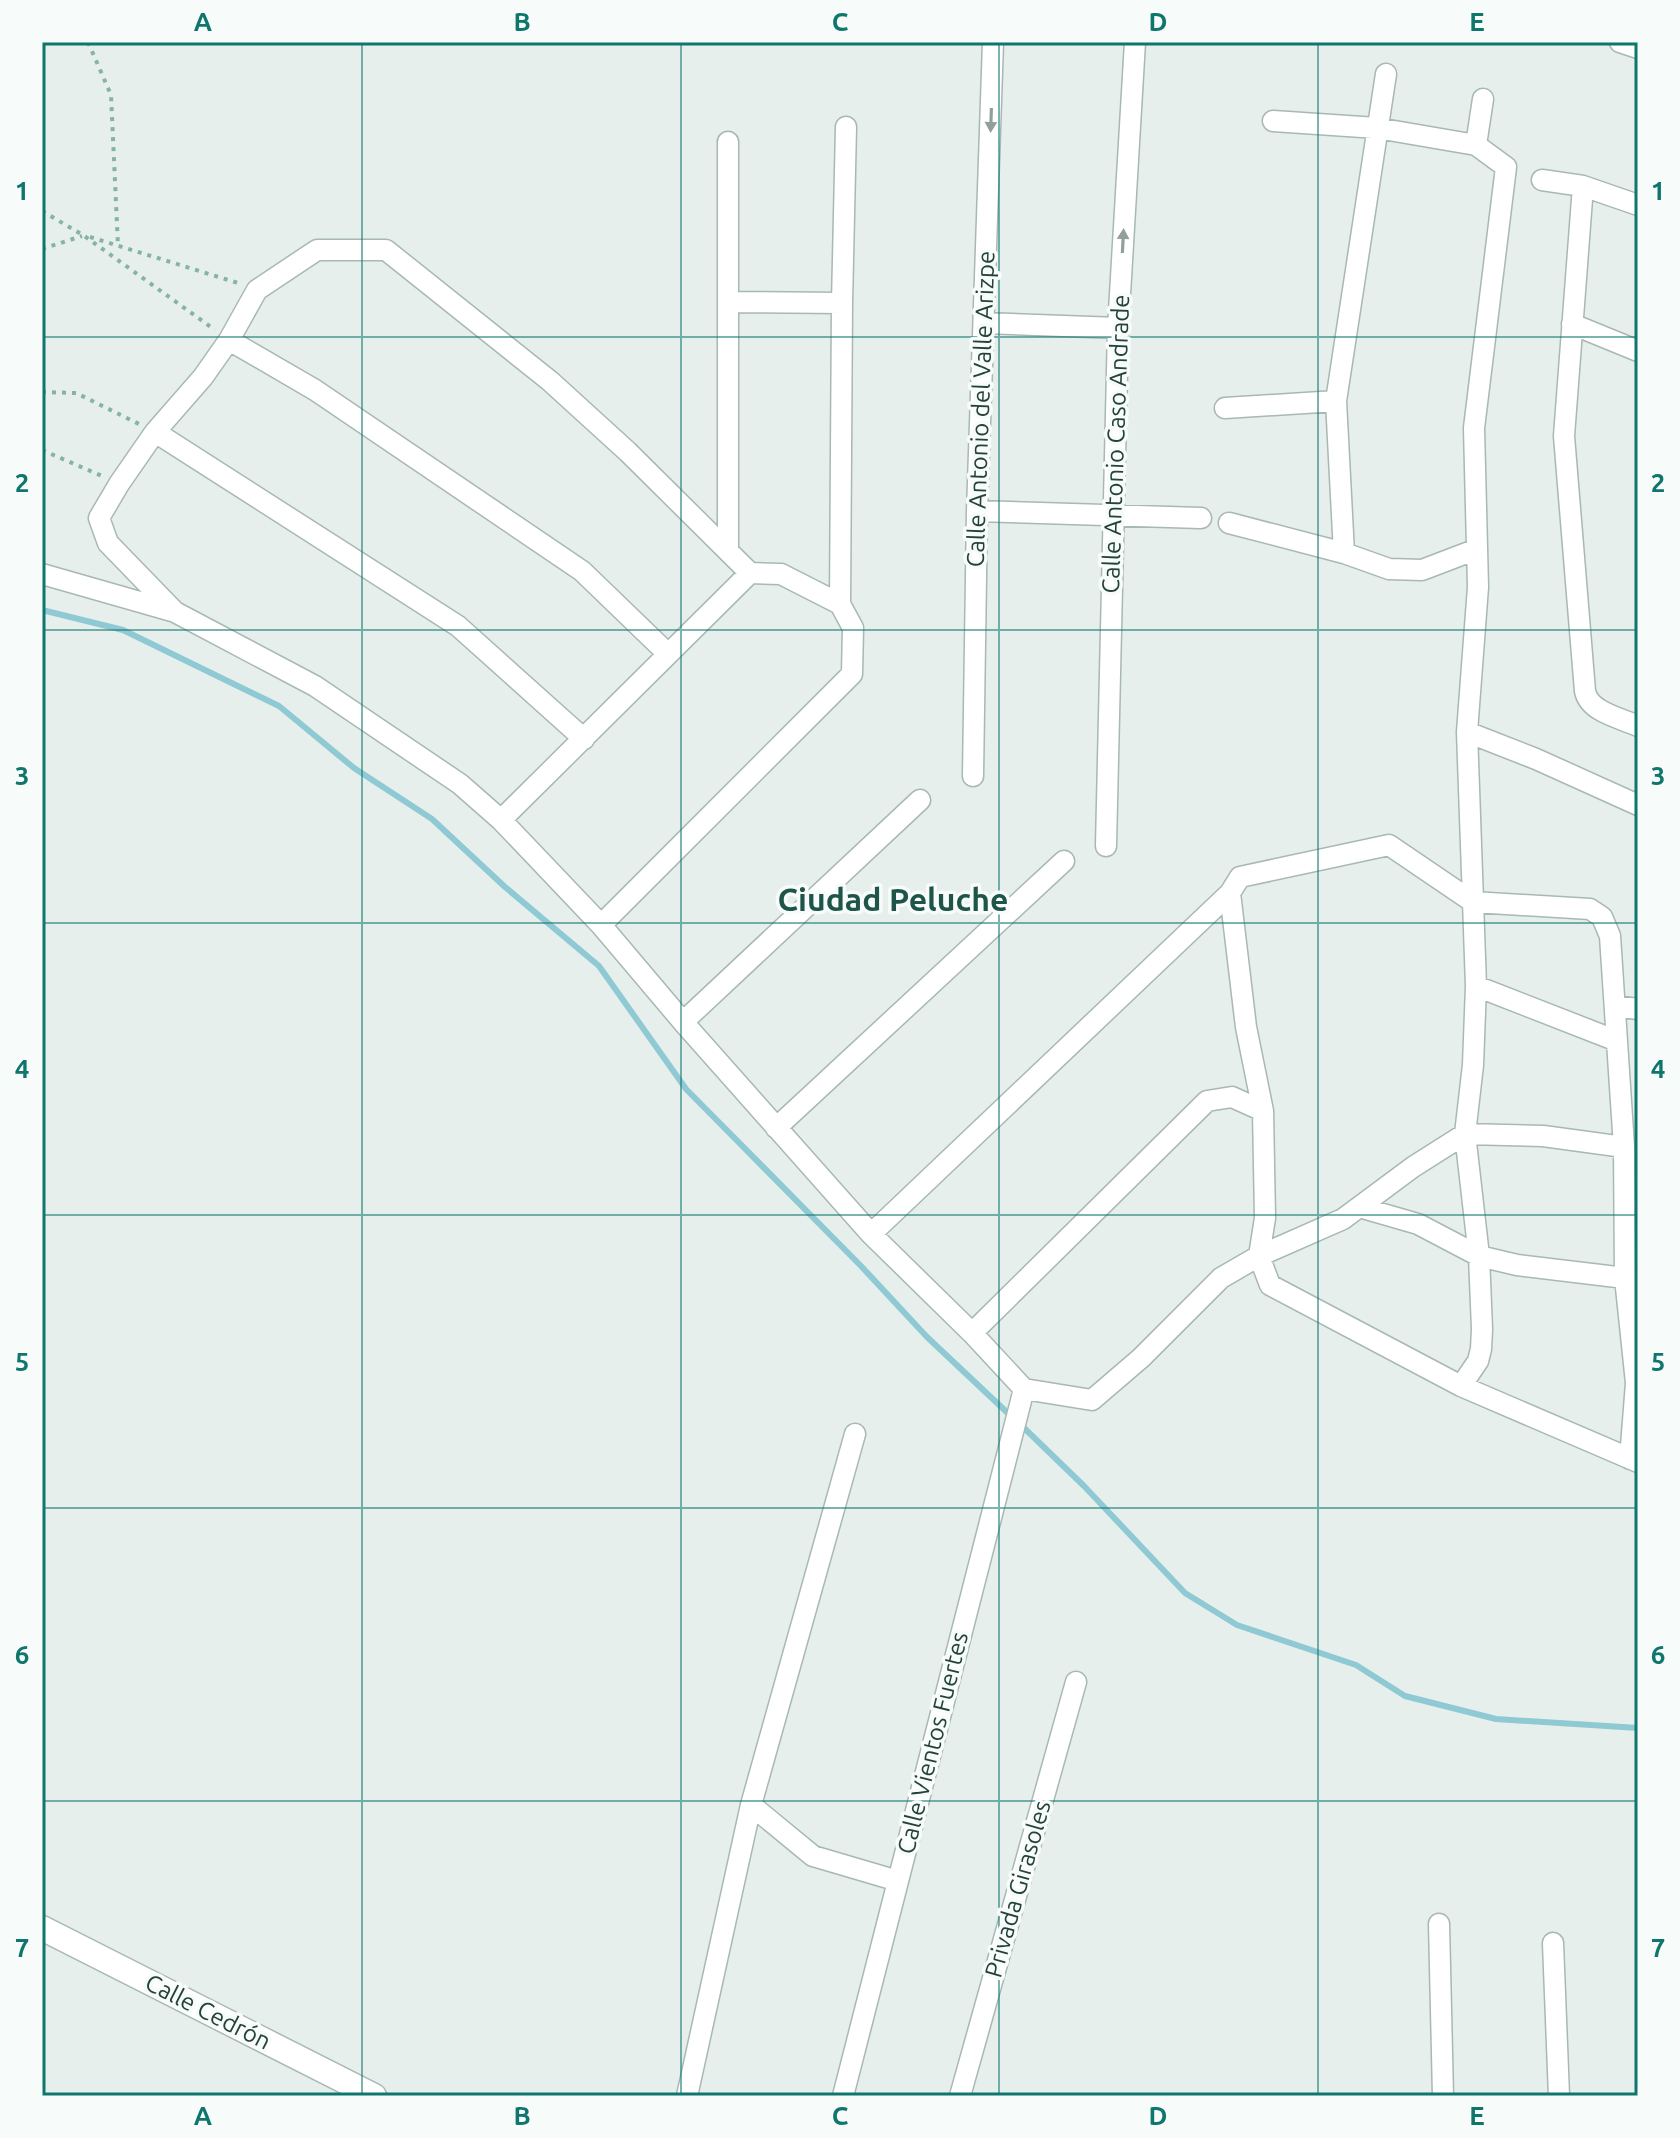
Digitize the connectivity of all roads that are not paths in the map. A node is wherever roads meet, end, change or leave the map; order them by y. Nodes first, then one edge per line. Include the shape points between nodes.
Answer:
1 (993, 42) edge
2 (1135, 42) edge
3 (1620, 42) edge
4 (1638, 48) edge
5 (1386, 74) dead end
6 (1483, 99) dead end
7 (1273, 121) dead end
8 (846, 127) dead end
9 (1377, 128) junction
10 (728, 142) dead end
11 (1476, 145) junction
12 (1542, 180) dead end
13 (1583, 186) junction
14 (1638, 205) edge
15 (729, 302) junction
16 (842, 303) junction
17 (984, 323) junction
18 (1572, 324) junction
19 (1118, 328) junction
20 (229, 340) junction
21 (1638, 351) edge
22 (1336, 401) junction
23 (1225, 408) dead end
24 (155, 432) junction
25 (977, 511) junction
26 (1113, 515) junction
27 (1201, 518) dead end
28 (1229, 523) dead end
29 (728, 549) junction
30 (1477, 549) junction
31 (1344, 553) junction
32 (750, 573) junction
33 (42, 574) edge
34 (840, 604) junction
35 (175, 612) junction
36 (667, 653) junction
37 (1638, 726) edge
38 (1467, 732) junction
39 (584, 739) junction
40 (973, 776) dead end
41 (920, 800) dead end
42 (1638, 805) edge
43 (501, 820) junction
44 (1106, 846) dead end
45 (1064, 861) dead end
46 (1230, 893) junction
47 (1473, 902) junction
48 (601, 925) junction
49 (1476, 986) junction
50 (1615, 1006) junction
51 (1638, 1009) edge
52 (683, 1022) junction
53 (1617, 1041) junction
54 (1263, 1111) junction
55 (776, 1128) junction
56 (1465, 1134) junction
57 (1624, 1147) junction
58 (1359, 1207) junction
59 (871, 1234) junction
60 (1259, 1256) junction
61 (1479, 1256) junction
62 (1625, 1278) junction
63 (972, 1333) junction
64 (1637, 1383) edge
65 (1461, 1386) junction
66 (1022, 1398) junction
67 (855, 1434) dead end
68 (1634, 1461) edge
69 (1076, 1682) dead end
70 (751, 1805) junction
71 (898, 1881) junction
72 (1439, 1924) dead end
73 (42, 1928) edge
74 (1553, 1943) dead end
75 (374, 2096) edge
76 (687, 2096) edge
77 (843, 2096) edge
78 (960, 2096) edge
79 (1443, 2096) edge
80 (1559, 2096) edge

1 -> 17 street, Calle Antonio del Valle Arizpe
19 -> 2 street, Calle Antonio Caso Andrade
3 - 4 street
5 - 9 street
6 - 11 street
7 - 9 street
8 - 16 street
9 - 11 street
9 - 22 street
10 - 15 street
11 - 30 street via 1506,167 1474,428
12 - 13 street
13 - 14 street
13 - 18 street
15 - 16 street
15 - 29 street
16 - 34 street
17 - 19 street
17 - 25 street, Calle Antonio del Valle Arizpe
18 - 21 street
18 - 37 street via 1564,436 1585,691 1594,707
19 - 26 street, Calle Antonio Caso Andrade
20 - 24 street
20 - 29 street via 257,290 317,250 386,250 550,381
20 - 36 street via 315,390 582,571
22 - 23 street
22 - 31 street
24 - 35 street via 99,518 108,543
24 - 39 street via 458,626
25 - 26 street
25 - 40 street, Calle Antonio del Valle Arizpe
26 - 27 street
26 - 44 street, Calle Antonio Caso Andrade
28 - 31 street
29 - 32 street
30 - 31 street via 1422,570 1389,569
30 - 38 street
32 - 34 street via 781,574
32 - 36 street
33 - 35 street
34 - 48 street via 853,628 852,674
35 - 43 street via 315,686 460,784
36 - 39 street
38 - 42 street
38 - 47 street
39 - 43 street
41 - 52 street
43 - 48 street
45 - 55 street
46 - 47 street via 1240,877 1389,845
46 - 54 street via 1246,1027
46 - 59 street
47 - 49 street
47 - 50 street via 1590,909 1602,917 1610,936
48 - 52 street
49 - 53 street
49 - 56 street
50 - 51 street
50 - 53 street
52 - 55 street
53 - 57 street
54 - 60 street via 1265,1218
54 - 63 street via 1232,1097 1207,1101
55 - 59 street
56 - 57 street via 1543,1136
56 - 58 street
56 - 61 street
57 - 62 street
58 - 60 street
58 - 61 street via 1418,1224
59 - 63 street
60 - 65 street via 1270,1285
60 - 66 street via 1221,1278 1092,1400
61 - 62 street
61 - 65 street via 1481,1349
62 - 64 street
63 - 66 street
64 - 68 street
65 - 68 street
66 - 71 street, Calle Vientos Fuertes
67 - 70 street
69 - 78 street, Privada Girasoles
70 - 71 street via 813,1856
70 - 76 street
71 - 77 street, Calle Vientos Fuertes
72 - 79 street
73 - 75 street, Calle Cedrón
74 - 80 street

